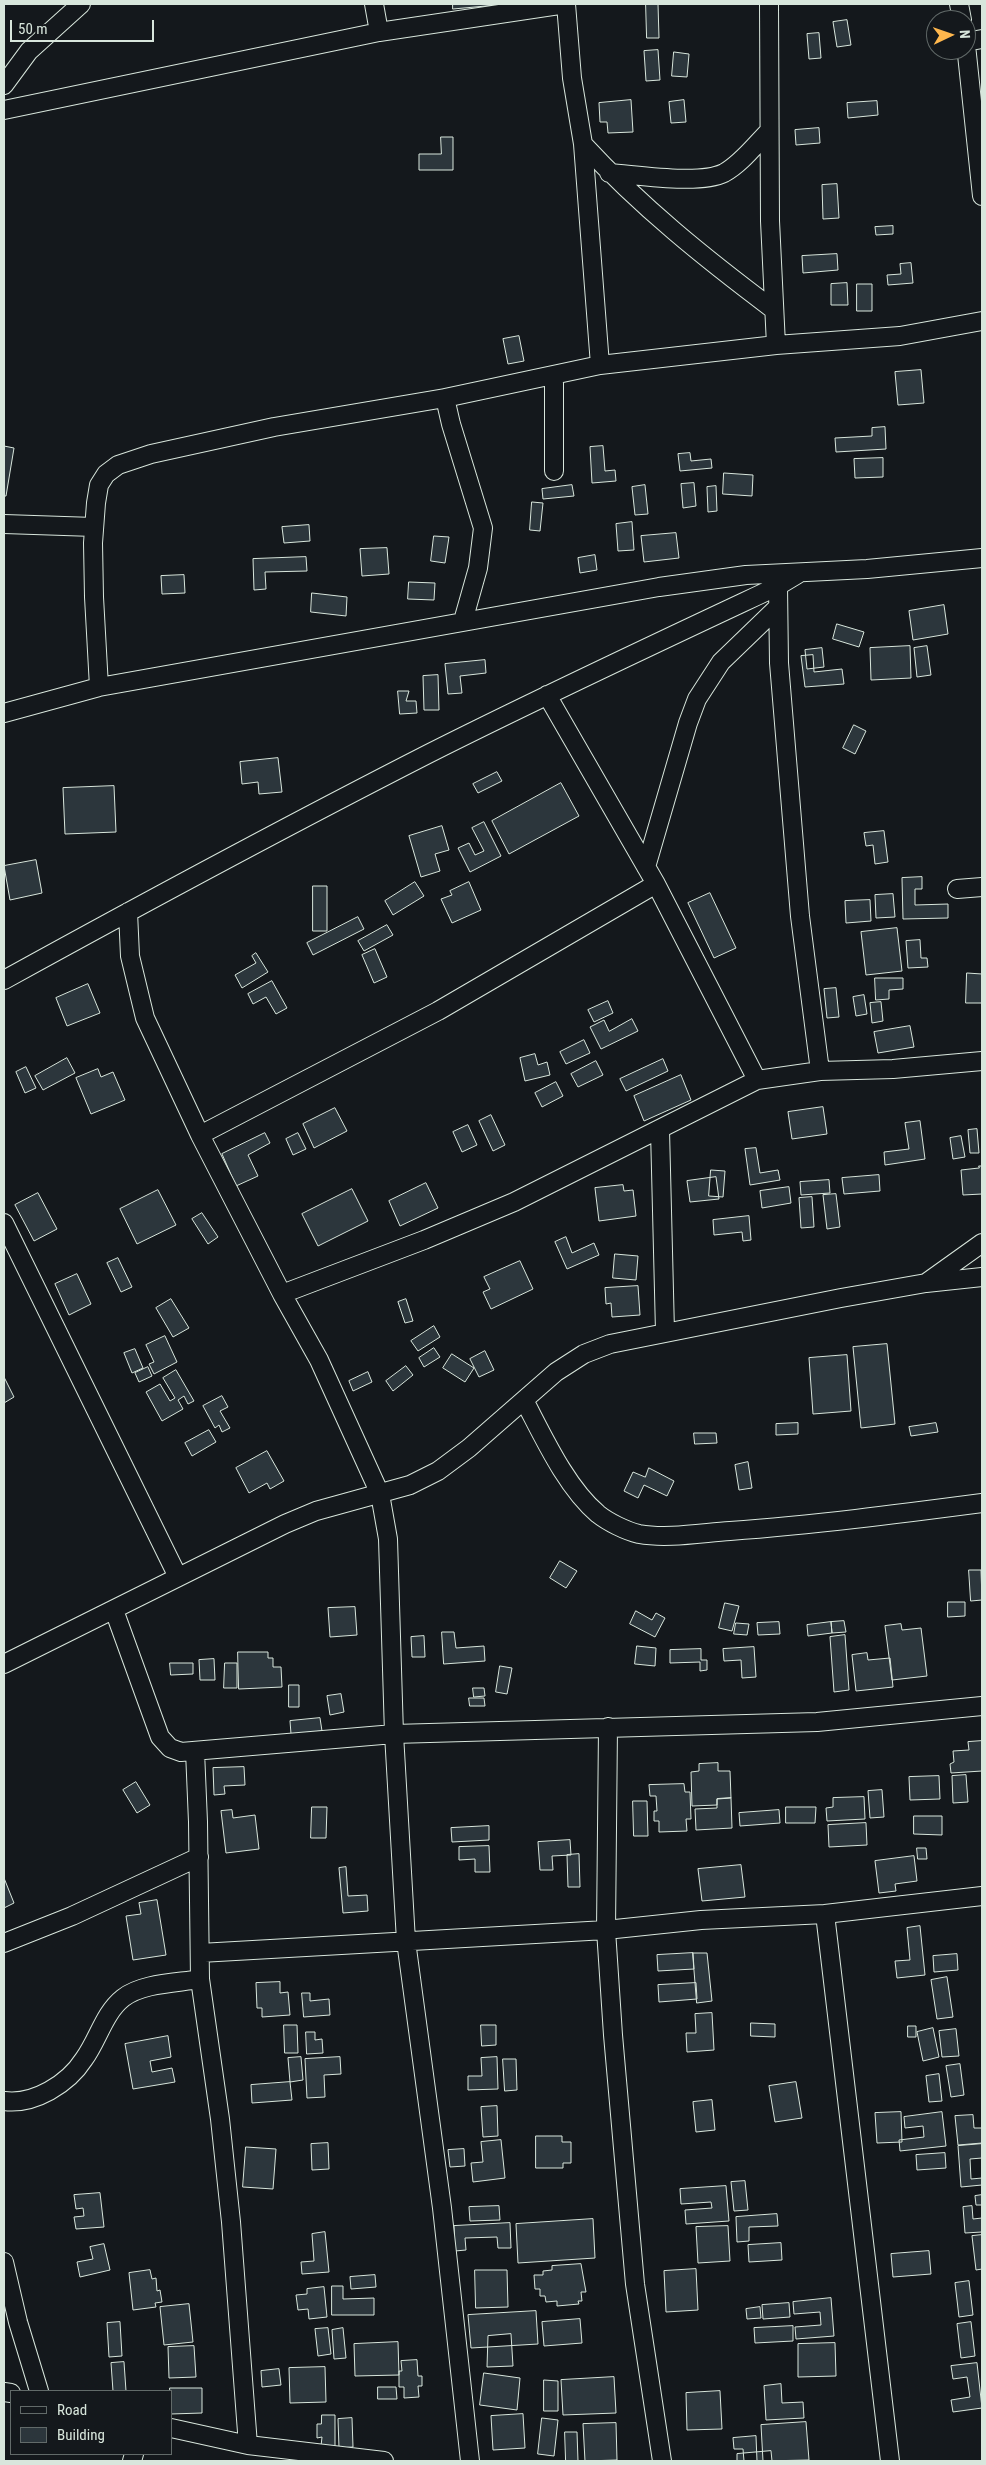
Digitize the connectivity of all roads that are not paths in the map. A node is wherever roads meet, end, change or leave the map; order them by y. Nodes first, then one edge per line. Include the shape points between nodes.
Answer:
1 (81, 4) edge
2 (374, 4) edge
3 (566, 4) edge
4 (769, 4) edge
5 (379, 32) junction
6 (968, 60) edge
7 (4, 85) edge
8 (4, 110) edge
9 (769, 131) junction
10 (583, 144) junction
11 (609, 173) junction
12 (982, 196) edge
13 (774, 310) junction
14 (982, 322) edge
15 (776, 345) junction
16 (600, 365) junction
17 (554, 375) junction
18 (445, 398) junction
19 (554, 471) dead end
20 (4, 524) edge
21 (94, 527) junction
22 (982, 558) edge
23 (801, 572) junction
24 (778, 586) junction
25 (778, 607) junction
26 (462, 621) junction
27 (99, 687) junction
28 (547, 695) junction
29 (4, 712) edge
30 (646, 867) junction
31 (656, 884) junction
32 (982, 887) edge
33 (957, 889) dead end
34 (128, 912) junction
35 (4, 980) edge
36 (982, 1061) edge
37 (820, 1071) junction
38 (757, 1080) junction
39 (660, 1130) junction
40 (200, 1135) junction
41 (4, 1224) edge
42 (982, 1243) edge
43 (982, 1277) edge
44 (926, 1283) junction
45 (282, 1294) junction
46 (665, 1332) junction
47 (524, 1400) junction
48 (380, 1494) junction
49 (982, 1503) edge
50 (178, 1577) junction
51 (114, 1610) junction
52 (4, 1664) edge
53 (982, 1706) edge
54 (608, 1727) junction
55 (394, 1734) junction
56 (195, 1751) junction
57 (199, 1858) junction
58 (982, 1896) edge
59 (825, 1914) junction
60 (606, 1930) junction
61 (406, 1941) junction
62 (4, 1943) edge
63 (200, 1953) junction
64 (200, 1979) junction
65 (4, 2101) edge
66 (4, 2262) edge
67 (38, 2390) edge
68 (172, 2428) edge
69 (248, 2445) junction
70 (304, 2456) edge
71 (384, 2461) edge
72 (470, 2461) edge
73 (662, 2461) edge
74 (890, 2461) edge

1 - 7 street via 29,51
2 - 5 street
3 - 5 street
3 - 10 street via 572,78
4 - 9 street
5 - 8 street
6 - 12 street
9 - 11 street via 732,168 716,176 698,178
9 - 13 street
10 - 11 street
10 - 16 street
11 - 13 street via 664,224
13 - 15 street
14 - 15 street via 900,336
15 - 16 street
16 - 17 street
17 - 18 street
17 - 19 street
18 - 21 street via 274,427 151,454 118,465 106,474 99,485
18 - 26 street via 483,528 478,568
20 - 21 street
21 - 27 street
22 - 23 street via 867,570
23 - 24 street
23 - 26 street via 746,575 659,587
24 - 25 street
24 - 28 street
25 - 30 street via 721,662 697,699
25 - 37 street via 779,663 800,916
26 - 27 street
27 - 29 street
28 - 30 street
28 - 34 street
30 - 31 street
31 - 38 street
31 - 40 street via 438,1011
32 - 33 street
34 - 35 street
34 - 40 street via 130,956 144,1018
36 - 37 street via 893,1069
37 - 38 street
38 - 39 street
39 - 45 street via 514,1202
39 - 46 street
40 - 45 street
41 - 50 street
42 - 44 street
43 - 44 street
44 - 46 street
45 - 48 street via 319,1360
46 - 47 street via 610,1344 584,1354 556,1372
47 - 48 street via 470,1448 438,1471 410,1485
47 - 49 street via 550,1450 576,1489 598,1514 638,1534 795,1527
48 - 50 street via 316,1511
48 - 55 street via 388,1539
50 - 51 street
51 - 52 street
51 - 56 street via 160,1737 170,1748 181,1752
53 - 54 street via 816,1722
54 - 55 street
54 - 60 street
55 - 56 street
55 - 61 street
56 - 57 street
57 - 62 street
57 - 63 street
58 - 59 street
59 - 60 street via 701,1920
59 - 74 street
60 - 61 street
60 - 73 street via 635,2284
61 - 63 street
61 - 72 street via 442,2208
63 - 64 street
64 - 65 street via 147,1988 124,1997 112,2009 70,2077 46,2093 21,2102
64 - 69 street via 231,2222
66 - 67 street
68 - 69 street
69 - 70 street
70 - 71 street

